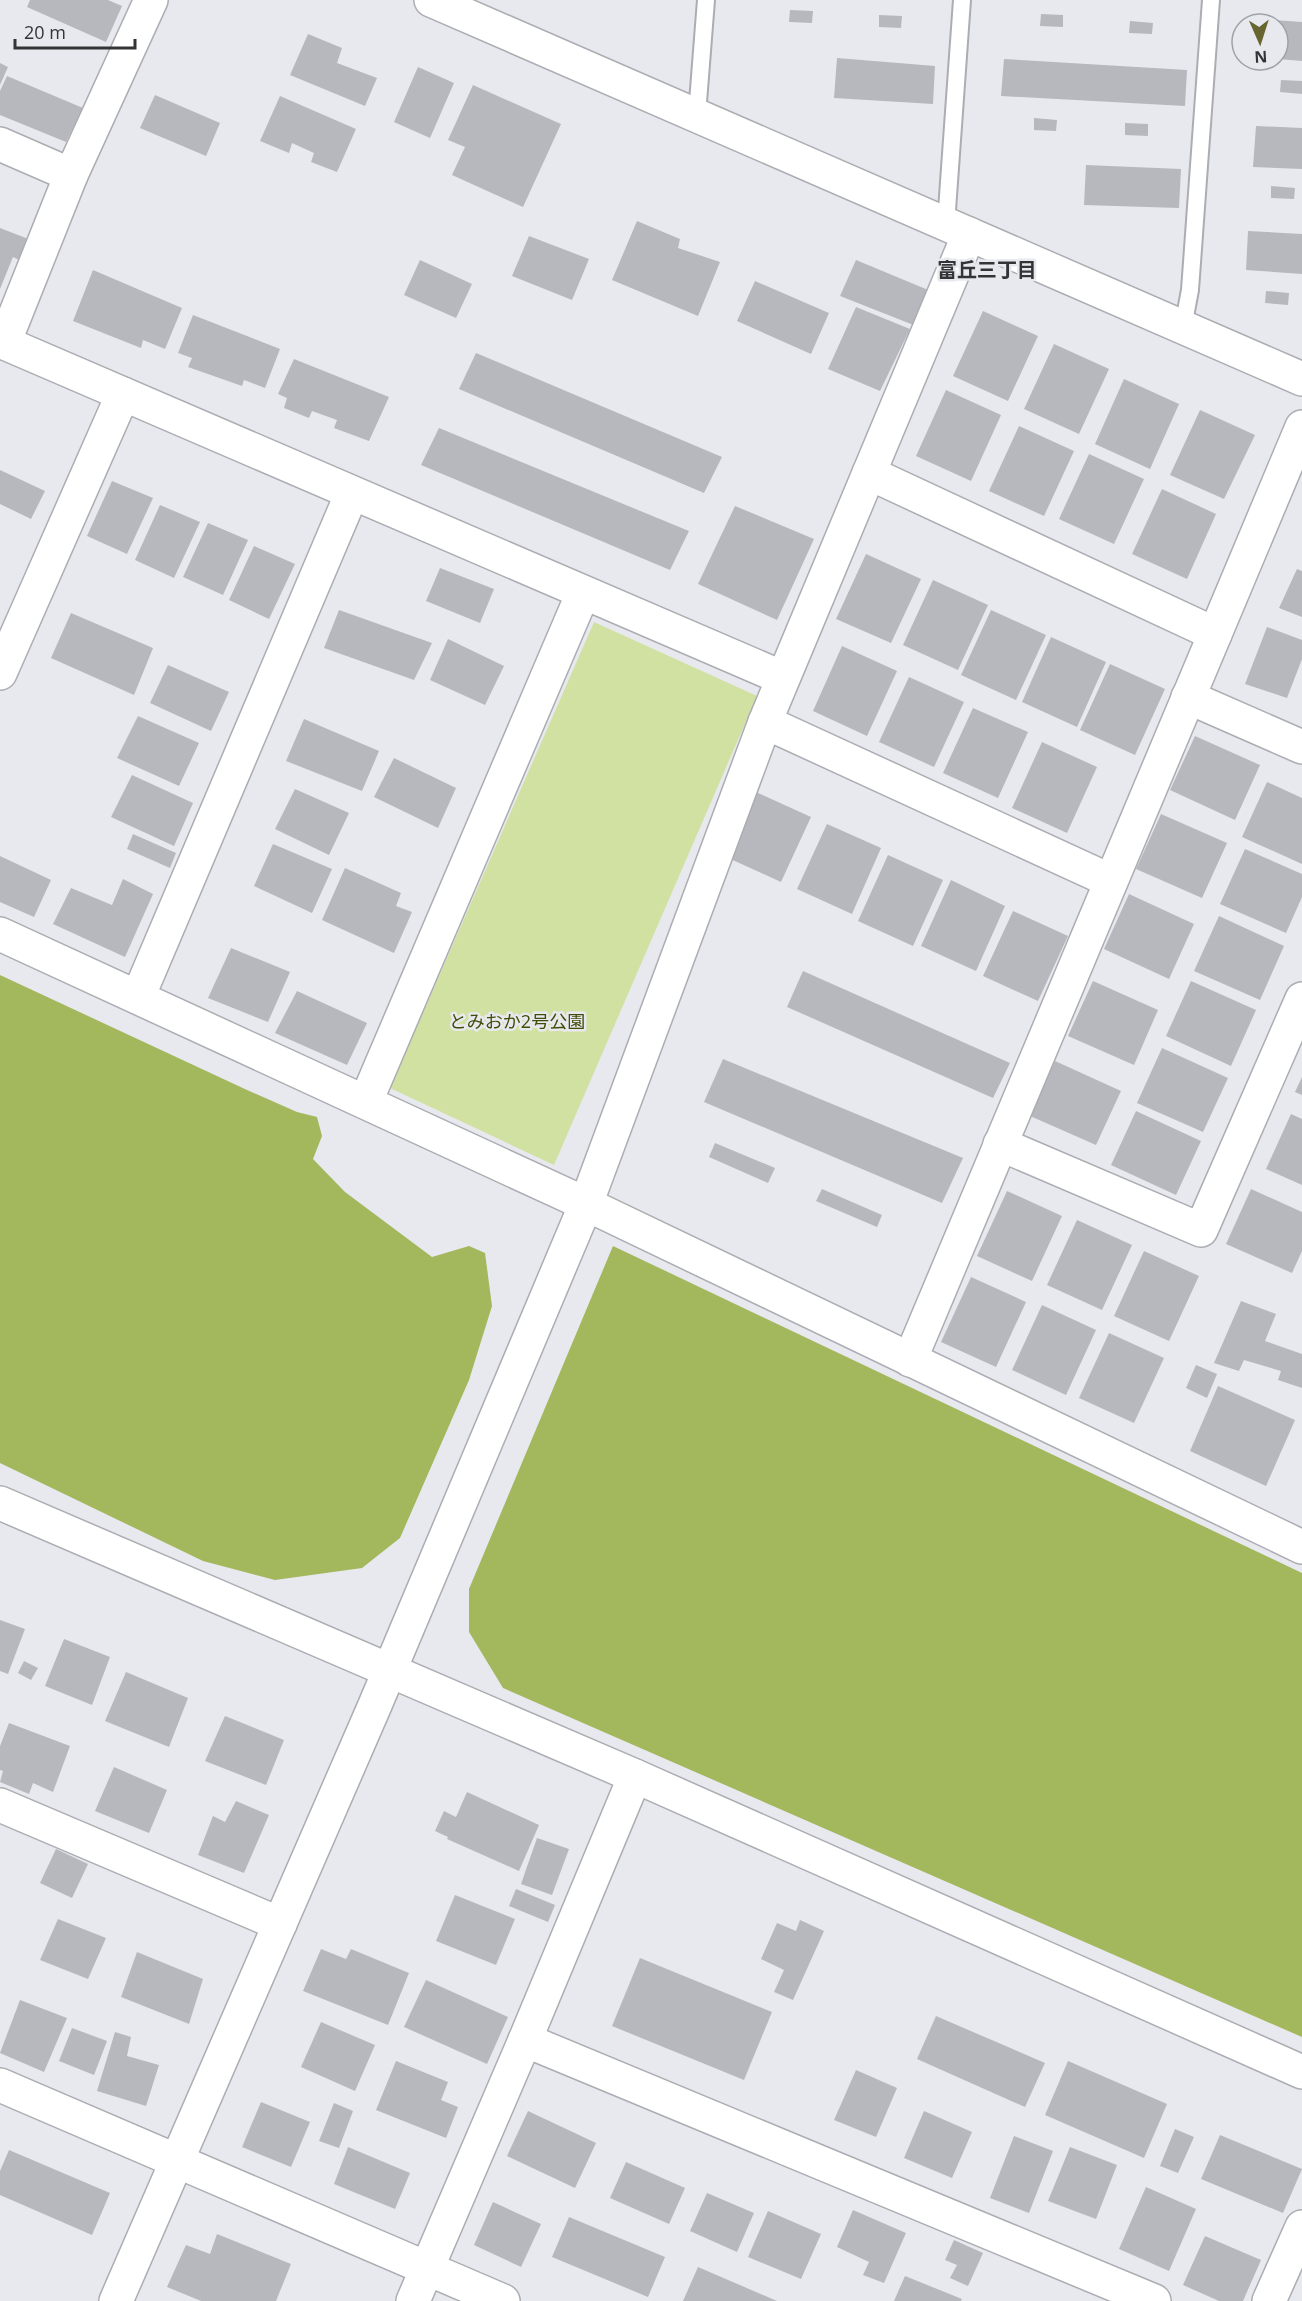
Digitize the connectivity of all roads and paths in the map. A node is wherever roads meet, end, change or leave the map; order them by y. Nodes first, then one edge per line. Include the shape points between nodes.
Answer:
1 (151, 0) edge
2 (431, 0) edge
3 (706, 0) edge
4 (962, 0) edge
5 (1211, 0) edge
6 (697, 115) junction
7 (0, 144) edge
8 (71, 175) junction
9 (958, 229) junction
10 (1183, 327) junction
11 (2, 342) edge
12 (1302, 379) edge
13 (123, 394) junction
14 (1302, 427) edge
15 (869, 473) junction
16 (352, 493) junction
17 (583, 592) junction
18 (1215, 634) junction
19 (0, 673) edge
20 (783, 678) junction
21 (1188, 697) junction
22 (765, 722) junction
23 (1302, 747) edge
24 (1111, 881) junction
25 (0, 934) edge
26 (138, 997) junction
27 (1302, 999) edge
28 (366, 1101) junction
29 (1000, 1144) junction
30 (586, 1204) junction
31 (910, 1360) junction
32 (0, 1503) edge
33 (1302, 1546) edge
34 (390, 1670) junction
35 (635, 1776) junction
36 (0, 1804) edge
37 (280, 1924) junction
38 (525, 2040) junction
39 (1302, 2072) edge
40 (0, 2085) edge
41 (179, 2161) junction
42 (1302, 2227) edge
43 (427, 2269) junction
44 (116, 2301) edge
45 (413, 2301) edge
46 (503, 2301) edge
47 (1154, 2301) edge
48 (1269, 2301) edge

1 - 8 street
2 - 6 street
3 - 6 lane
4 - 9 lane
5 - 10 lane via 1191,290
6 - 9 street
7 - 8 street
8 - 11 street
9 - 10 street
9 - 15 street
10 - 12 street
11 - 13 street
13 - 16 street
13 - 19 street
14 - 18 street
15 - 18 street
15 - 20 street
16 - 17 street
16 - 26 street
17 - 20 street
17 - 28 street
18 - 21 street
20 - 22 street
21 - 23 street
21 - 24 street
22 - 24 street
22 - 30 street
24 - 29 street
25 - 26 street
26 - 28 street
27 - 29 street via 1201,1230
28 - 30 street
29 - 31 street
30 - 31 street
30 - 34 street
31 - 33 street
32 - 34 street
34 - 35 street
34 - 37 street
35 - 38 street
35 - 39 street
36 - 37 street
37 - 41 street
38 - 43 street
38 - 47 street
40 - 41 street
41 - 43 street
41 - 44 street
42 - 48 street
43 - 45 street
43 - 46 street

